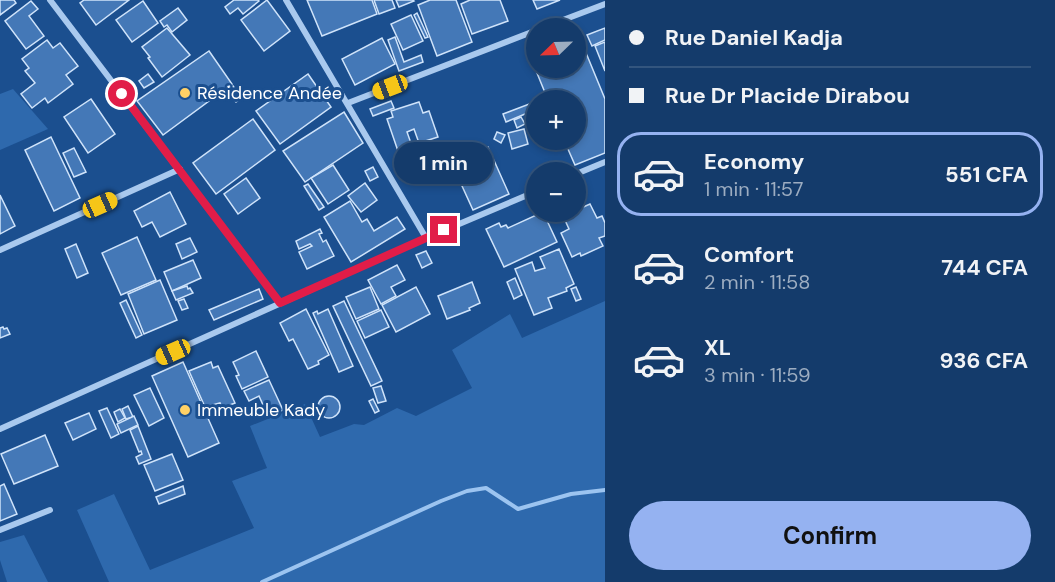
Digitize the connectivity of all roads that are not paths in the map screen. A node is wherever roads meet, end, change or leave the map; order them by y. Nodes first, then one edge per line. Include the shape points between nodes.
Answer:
1 (50, 0) edge
2 (286, 0) edge
3 (605, 4) edge
4 (568, 18) edge
5 (526, 34) edge
6 (348, 103) junction
7 (605, 162) edge
8 (180, 169) junction
9 (586, 170) edge
10 (526, 196) edge
11 (426, 238) junction
12 (0, 250) edge
13 (280, 303) junction
14 (0, 429) edge
15 (51, 510) dead end
16 (0, 530) edge

1 - 8 street
2 - 6 street
3 - 4 street
5 - 6 street
6 - 11 street
7 - 9 street
8 - 12 street
8 - 13 street
10 - 11 street
11 - 13 street
13 - 14 street
15 - 16 street

